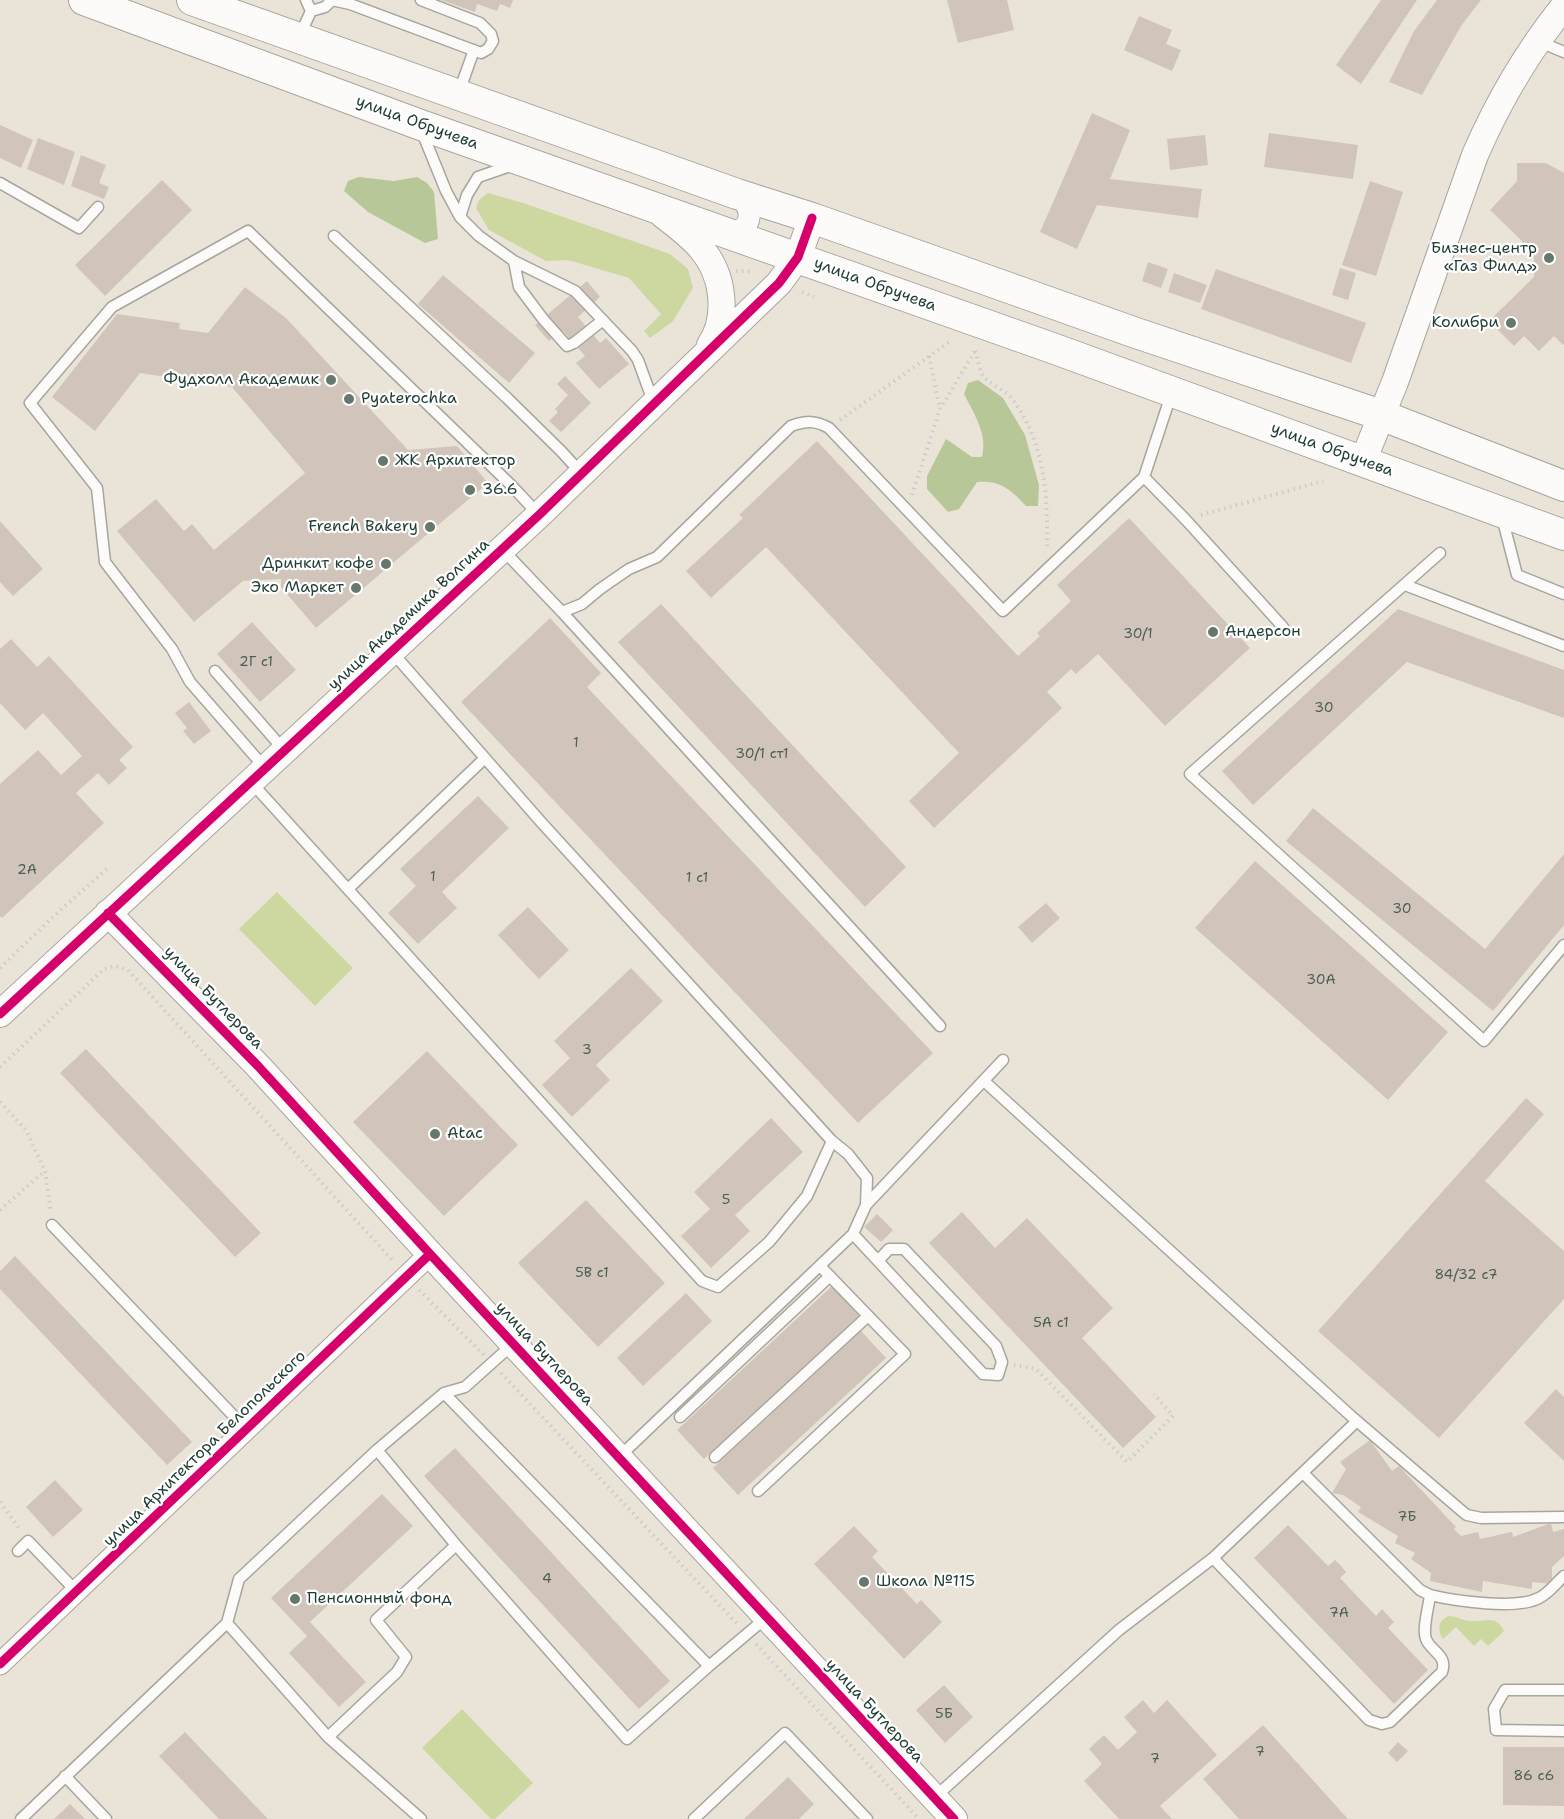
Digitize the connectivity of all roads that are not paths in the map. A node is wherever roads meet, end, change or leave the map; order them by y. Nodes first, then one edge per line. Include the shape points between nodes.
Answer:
1 (84, 0) edge
2 (192, 0) edge
3 (306, 0) edge
4 (332, 0) edge
5 (421, 0) edge
6 (1564, 6) edge
7 (311, 11) junction
8 (299, 38) junction
9 (1537, 42) junction
10 (474, 50) junction
11 (1564, 52) edge
12 (458, 95) junction
13 (418, 124) junction
14 (524, 161) junction
15 (0, 183) edge
16 (737, 194) junction
17 (650, 206) junction
18 (98, 207) dead end
19 (460, 217) junction
20 (812, 218) junction
21 (726, 232) junction
22 (334, 236) dead end
23 (798, 257) junction
24 (514, 261) junction
25 (603, 320) junction
26 (702, 358) junction
27 (1172, 392) junction
28 (654, 405) junction
29 (1381, 416) junction
30 (1363, 461) junction
31 (582, 474) junction
32 (1144, 477) junction
33 (1564, 486) edge
34 (1500, 511) junction
35 (539, 515) junction
36 (1564, 535) edge
37 (502, 549) junction
38 (1440, 553) dead end
39 (1405, 585) junction
40 (1564, 594) edge
41 (562, 612) junction
42 (1283, 627) dead end
43 (1564, 646) edge
44 (391, 652) junction
45 (215, 671) dead end
46 (284, 751) junction
47 (485, 758) junction
48 (258, 775) junction
49 (348, 889) junction
50 (108, 913) junction
51 (1564, 945) edge
52 (0, 1014) edge
53 (940, 1026) dead end
54 (1004, 1060) dead end
55 (984, 1081) junction
56 (832, 1142) junction
57 (866, 1205) junction
58 (52, 1225) road end
59 (853, 1234) junction
60 (430, 1254) junction
61 (878, 1261) junction
62 (820, 1266) junction
63 (830, 1276) junction
64 (868, 1316) junction
65 (513, 1344) junction
66 (444, 1393) junction
67 (680, 1417) dead end
68 (1357, 1421) junction
69 (247, 1430) junction
70 (377, 1450) junction
71 (619, 1457) junction
72 (715, 1457) dead end
73 (1303, 1473) junction
74 (758, 1491) dead end
75 (1564, 1517) edge
76 (456, 1545) junction
77 (18, 1551) dead end
78 (1213, 1558) junction
79 (1564, 1576) edge
80 (76, 1592) junction
81 (1430, 1595) junction
82 (767, 1617) junction
83 (227, 1623) junction
84 (0, 1664) edge
85 (709, 1666) junction
86 (1564, 1690) edge
87 (1564, 1731) edge
88 (328, 1737) junction
89 (65, 1776) junction
90 (945, 1812) edge
91 (21, 1819) edge
92 (106, 1819) edge
93 (421, 1819) edge
94 (694, 1819) edge
95 (867, 1819) edge

1 - 13 main road, улица Обручева
2 - 8 main road
3 - 7 lane
4 - 7 lane
4 - 10 lane
5 - 10 lane via 480,23 493,41 481,53
6 - 9 street
7 - 8 lane
8 - 12 main road
9 - 11 lane
9 - 29 street via 1490,121 1475,156
10 - 12 lane
12 - 16 main road
13 - 14 main road, улица Обручева
13 - 19 lane
14 - 17 main road, улица Обручева
14 - 19 lane via 478,177
15 - 18 lane via 79,228
16 - 20 main road
16 - 21 street via 748,205 749,217 743,227
17 - 21 main road, улица Обручева
17 - 26 street via 700,246 718,278 720,322
19 - 24 lane
20 - 23 street, улица Академика Волгина
20 - 29 main road
21 - 23 main road, улица Обручева
22 - 31 lane
23 - 26 street, улица Академика Волгина via 780,283
23 - 27 main road, улица Обручева
24 - 25 lane via 575,291
24 - 25 lane via 519,287 567,346
25 - 28 lane via 638,360
26 - 28 street, улица Академика Волгина
27 - 30 main road, улица Обручева
27 - 32 lane
28 - 31 street, улица Академика Волгина
29 - 30 street
29 - 33 main road
30 - 34 main road, улица Обручева
31 - 35 street, улица Академика Волгина
32 - 41 lane via 1003,611 829,428 817,422 804,422 791,426 657,557 629,569 582,604
32 - 42 lane
34 - 36 main road, улица Обручева
34 - 40 lane via 1517,575
35 - 37 street, улица Академика Волгина
35 - 48 lane via 248,231 112,307 30,403 97,488 105,562 172,648 190,682
37 - 41 lane
37 - 44 street, улица Академика Волгина
38 - 39 lane
39 - 43 lane
39 - 51 lane via 1190,774 1484,1041
41 - 53 lane
44 - 46 street, улица Академика Волгина
44 - 47 lane
45 - 46 lane
46 - 48 street, улица Академика Волгина
47 - 49 lane
47 - 56 lane
48 - 49 lane
48 - 50 street, улица Академика Волгина
49 - 56 lane via 702,1281 718,1287 769,1242 807,1196
50 - 52 street, улица Академика Волгина
50 - 60 street, улица Бутлерова via 258,1066
54 - 55 lane
55 - 57 lane
55 - 68 lane
56 - 57 lane via 848,1154 867,1178
57 - 59 lane
58 - 69 lane
59 - 61 lane
59 - 62 lane
60 - 65 street, улица Бутлерова
60 - 69 street, улица Архитектора Белопольского
61 - 61 lane via 983,1374 998,1375 1002,1362 996,1346 904,1249 889,1249
62 - 63 lane
62 - 71 lane
63 - 64 lane
63 - 67 lane
64 - 72 lane
64 - 74 lane via 905,1354
65 - 66 lane via 465,1387
65 - 71 street, улица Бутлерова
66 - 70 lane
66 - 85 lane
68 - 73 lane
68 - 75 lane via 1467,1515
69 - 80 street, улица Архитектора Белопольского
70 - 76 lane
70 - 83 lane via 239,1579
71 - 82 street, улица Бутлерова
73 - 78 lane
73 - 81 lane via 1420,1590
76 - 85 lane via 627,1739
76 - 88 lane via 376,1620 406,1657 397,1672
77 - 80 lane via 28,1541
78 - 81 lane via 1369,1720 1377,1723 1390,1722 1442,1672 1442,1658 1424,1634
78 - 90 lane via 1119,1630
79 - 81 lane via 1541,1597 1513,1604
80 - 84 street, улица Архитектора Белопольского
82 - 85 lane
82 - 90 street, улица Бутлерова
83 - 88 lane
83 - 89 lane
86 - 87 lane via 1505,1690 1494,1709 1496,1730
88 - 93 lane
89 - 91 lane
89 - 92 lane
94 - 95 lane via 785,1733

